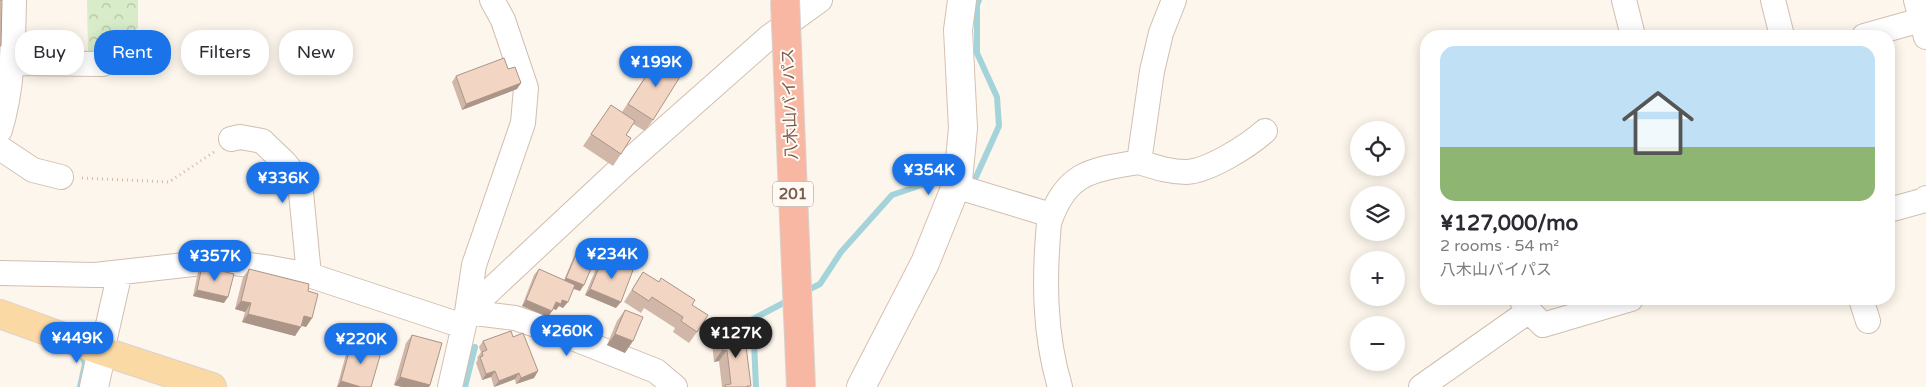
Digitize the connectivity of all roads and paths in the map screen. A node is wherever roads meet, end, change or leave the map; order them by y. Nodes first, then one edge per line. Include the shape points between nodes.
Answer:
1 (14, 0) edge
2 (492, 0) edge
3 (786, 0) edge
4 (820, 0) edge
5 (962, 0) edge
6 (1174, 0) edge
7 (1624, 0) edge
8 (1773, 0) edge
9 (1921, 19) edge
10 (1632, 30) edge
11 (1780, 30) edge
12 (1884, 30) edge
13 (13, 64) junction
14 (94, 64) edge
15 (0, 130) edge
16 (1265, 131) dead end
17 (231, 139) joint
18 (0, 148) edge
19 (1140, 162) junction
20 (61, 177) joint
21 (955, 186) junction
22 (1926, 198) edge
23 (1895, 208) edge
24 (1051, 215) junction
25 (120, 272) junction
26 (0, 273) edge
27 (309, 275) junction
28 (1524, 305) edge
29 (1611, 305) edge
30 (0, 314) edge
31 (465, 319) junction
32 (102, 351) junction
33 (94, 387) edge
34 (212, 387) edge
35 (450, 387) edge
36 (676, 387) edge
37 (801, 387) edge
38 (861, 387) edge
39 (1060, 387) edge
40 (1421, 387) edge

1 - 13 street
2 - 31 street via 503,20 526,88 523,123 474,265
3 - 37 highway, 八木山バイパス / 201, bridge
4 - 31 street via 762,43 622,167
5 - 21 street via 958,30 963,128
6 - 19 street via 1161,33 1152,71
7 - 10 street
8 - 11 street
9 - 12 street
13 - 14 street
13 - 15 street
16 - 19 street via 1249,145 1217,162 1187,172 1165,170
17 - 20 path via 169,182
17 - 27 street via 240,137 262,142 286,163 300,182
18 - 20 street via 33,170
19 - 24 street via 1101,168 1081,175 1068,185
21 - 24 street
21 - 38 street via 925,263
22 - 23 street
24 - 39 street via 1048,223 1046,304
25 - 26 street via 95,275
25 - 27 street via 220,261
25 - 32 street
27 - 31 street
28 - 29 street via 1543,325
28 - 40 street
30 - 32 main road
31 - 35 street
31 - 36 street via 515,318 656,371
32 - 33 street
32 - 34 main road

